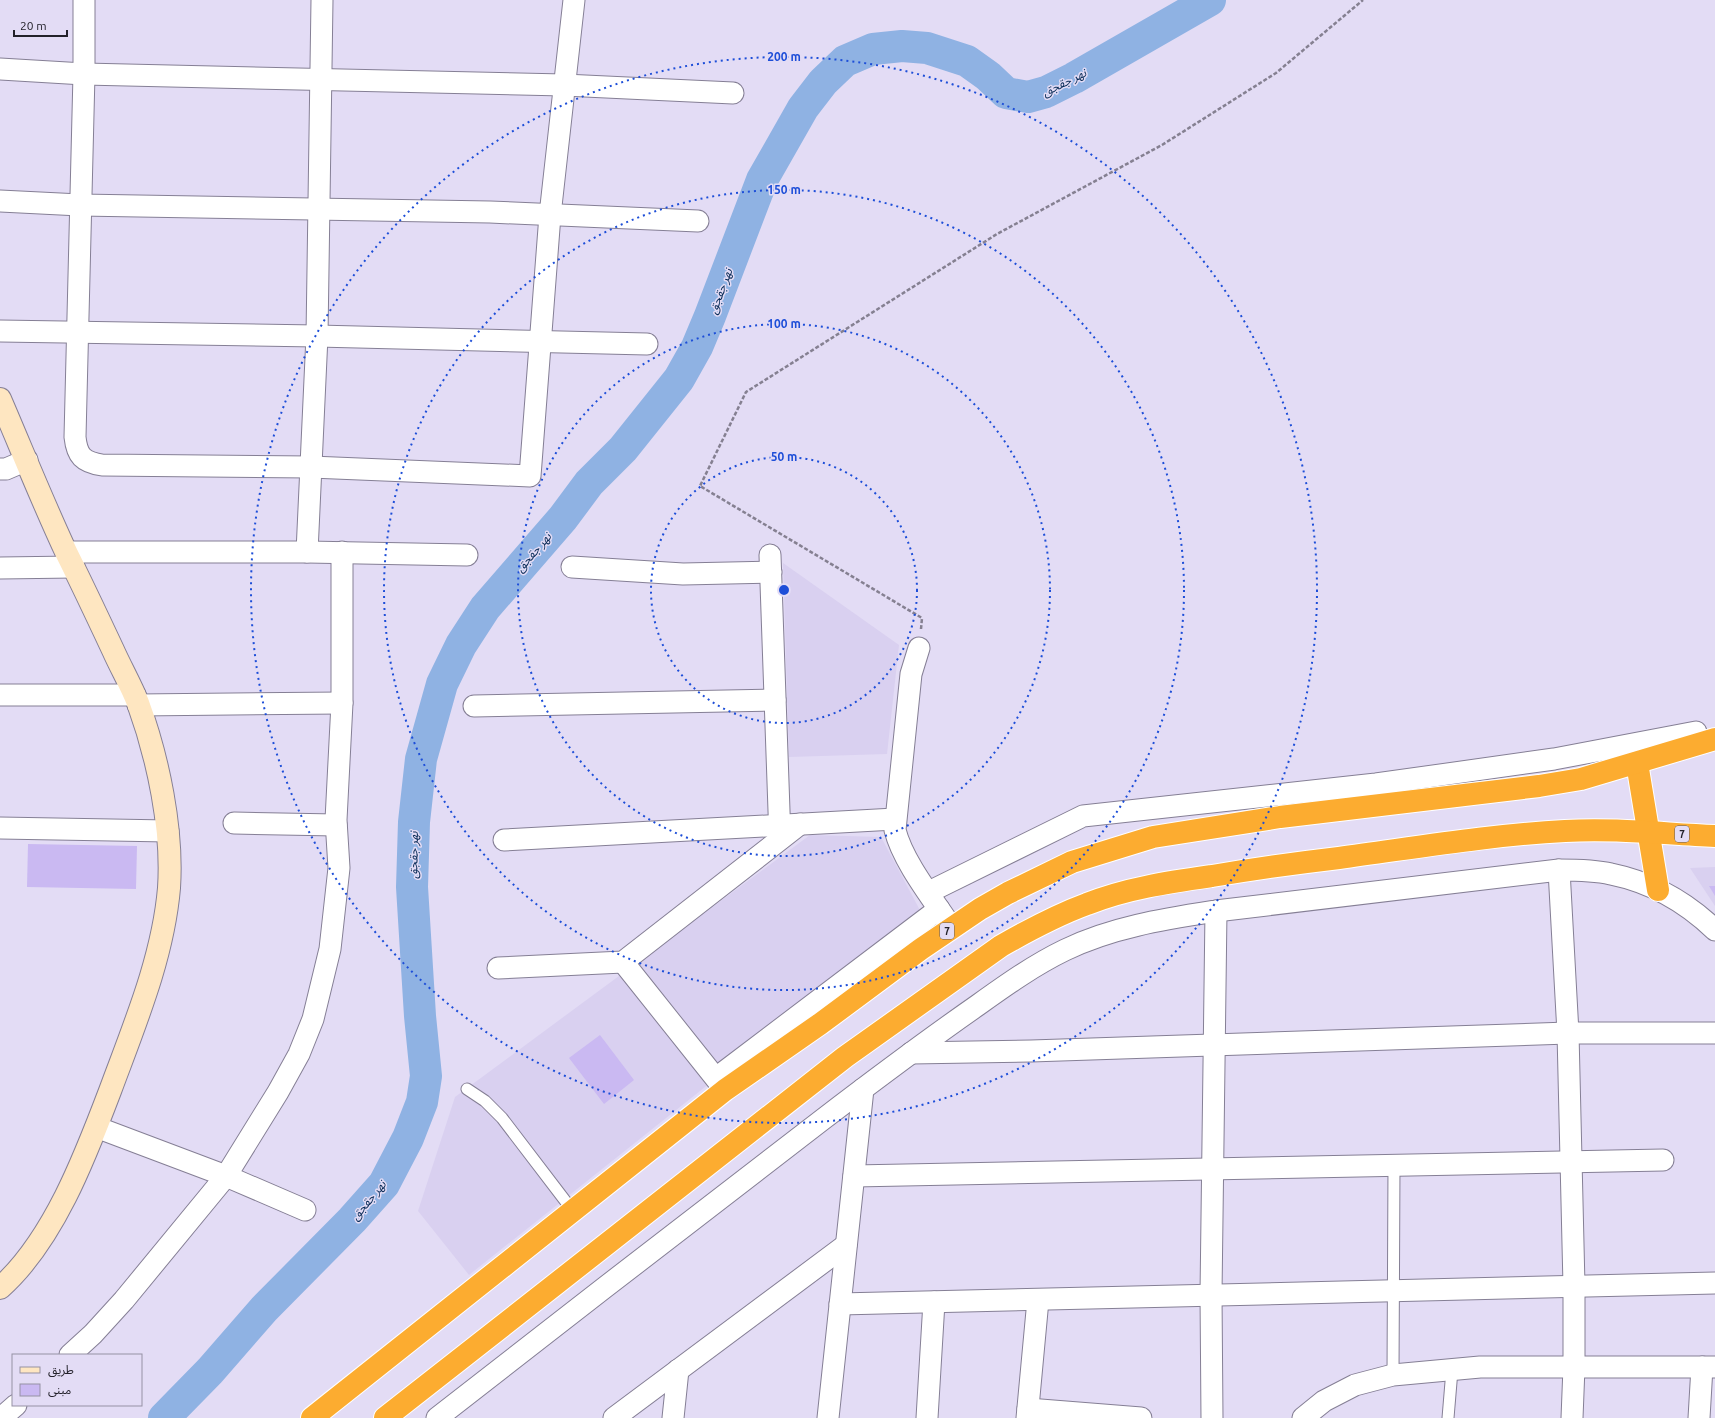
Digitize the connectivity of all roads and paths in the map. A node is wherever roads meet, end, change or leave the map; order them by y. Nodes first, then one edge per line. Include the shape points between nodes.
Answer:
1 (84, 0) edge
2 (322, 0) edge
3 (574, 0) edge
4 (1364, 0) edge
5 (0, 69) edge
6 (84, 74) junction
7 (321, 79) junction
8 (564, 85) junction
9 (732, 93) dead end
10 (0, 201) edge
11 (80, 205) junction
12 (320, 209) junction
13 (550, 215) junction
14 (698, 221) dead end
15 (0, 331) edge
16 (78, 333) junction
17 (317, 336) junction
18 (541, 342) junction
19 (647, 344) dead end
20 (0, 399) edge
21 (27, 460) junction
22 (311, 467) junction
23 (0, 469) edge
24 (307, 552) junction
25 (342, 552) junction
26 (467, 555) dead end
27 (70, 560) junction
28 (572, 567) dead end
29 (0, 568) edge
30 (919, 648) joint
31 (0, 695) edge
32 (136, 700) junction
33 (775, 700) junction
34 (342, 703) junction
35 (474, 706) dead end
36 (1705, 735) edge
37 (1637, 763) junction
38 (895, 819) junction
39 (234, 823) dead end
40 (336, 825) junction
41 (0, 828) edge
42 (787, 829) junction
43 (168, 831) junction
44 (1649, 832) junction
45 (1715, 836) edge
46 (504, 840) dead end
47 (1559, 870) junction
48 (1658, 890) junction
49 (934, 901) junction
50 (1216, 911) junction
51 (952, 928) junction
52 (1715, 930) edge
53 (623, 962) junction
54 (498, 968) dead end
55 (1568, 1032) junction
56 (1715, 1033) edge
57 (1214, 1044) junction
58 (911, 1053) junction
59 (721, 1084) junction
60 (467, 1089) dead end
61 (863, 1089) junction
62 (96, 1127) junction
63 (1662, 1160) dead end
64 (1570, 1163) junction
65 (1394, 1166) junction
66 (1214, 1169) junction
67 (226, 1176) junction
68 (854, 1176) junction
69 (305, 1210) dead end
70 (573, 1211) junction
71 (846, 1245) junction
72 (1715, 1283) edge
73 (1574, 1286) junction
74 (0, 1288) edge
75 (1394, 1290) junction
76 (1211, 1294) junction
77 (1038, 1300) junction
78 (934, 1302) junction
79 (840, 1304) junction
80 (71, 1354) edge
81 (1574, 1367) junction
82 (1709, 1367) edge
83 (678, 1370) junction
84 (1452, 1370) junction
85 (1393, 1375) junction
86 (15, 1406) edge
87 (1324, 1410) edge
88 (1028, 1414) edge
89 (1, 1418) edge
90 (312, 1418) edge
91 (385, 1418) edge
92 (437, 1418) edge
93 (614, 1418) edge
94 (673, 1418) edge
95 (828, 1418) edge
96 (927, 1418) edge
97 (1141, 1418) edge
98 (1212, 1418) edge
99 (1303, 1418) edge
100 (1448, 1418) edge
101 (1572, 1418) edge
102 (1699, 1418) edge

1 - 6 street
2 - 7 street
3 - 8 street
4 - 30 path via 1276,73 1162,146 997,234 746,392 700,486 922,618
5 - 6 street
6 - 7 street
6 - 11 street
7 - 8 street
7 - 12 street
8 - 9 street
8 - 13 street
10 - 11 street
11 - 12 street
11 - 16 street
12 - 13 street
12 - 17 street
13 - 14 street
13 - 18 street
15 - 16 street
16 - 17 street
16 - 22 street via 74,437 78,452 85,460 102,465
17 - 18 street
17 - 22 street
18 - 19 street
18 - 22 street via 530,476
20 - 21 street
21 - 23 street
21 - 27 street
22 - 24 street
24 - 25 street
24 - 27 street
25 - 26 street
25 - 34 street
27 - 29 street
27 - 32 street
28 - 33 street via 683,574 770,563
30 - 38 street via 911,674
31 - 32 street
32 - 34 street
32 - 43 street via 152,750
33 - 35 street
33 - 42 street
34 - 40 street
36 - 37 highway, 7
36 - 49 street via 1376,784 1083,816
37 - 44 highway
37 - 51 highway, 7 via 1581,779 1539,786 1280,817 1153,837 1072,862 1008,893
38 - 42 street
38 - 49 street via 898,839
39 - 40 street
40 - 67 street via 339,868 337,895 330,950 313,1019 299,1054 278,1092
41 - 43 street
42 - 46 street
42 - 53 street
43 - 62 street via 168,889 158,948 139,1009
44 - 45 highway, 7
44 - 48 highway
44 - 91 highway, 7 via 1564,831 1283,865 1172,882 1120,893 1058,916 1001,946 845,1057
47 - 48 street via 1611,874
47 - 50 street
47 - 55 street
48 - 52 street via 1684,904
49 - 51 street
49 - 59 street
50 - 57 street
50 - 58 street via 1122,930 1068,948 1014,980
51 - 59 highway, 7 via 921,948 820,1024
53 - 54 street
53 - 59 street
55 - 56 street
55 - 57 street
55 - 64 street
57 - 58 street
57 - 66 street
58 - 61 street
59 - 70 highway, 7
60 - 70 lane via 485,1101 502,1118
61 - 68 street
61 - 92 street
62 - 67 street
62 - 74 street via 71,1184 47,1228 14,1275
63 - 64 street
64 - 65 street
64 - 73 street
65 - 66 street
65 - 75 lane
66 - 68 street
66 - 76 street
67 - 69 street
67 - 80 street via 124,1300
68 - 71 street
70 - 90 highway, 7
71 - 79 street
71 - 83 street
72 - 73 street
73 - 75 street
73 - 81 street
75 - 76 street
75 - 85 lane
76 - 77 street
76 - 98 street
77 - 78 street
77 - 88 street
78 - 79 street
78 - 96 street
79 - 95 street
81 - 82 street
81 - 84 street via 1480,1367
81 - 101 street
82 - 102 street
83 - 93 street
83 - 94 street
84 - 85 street
84 - 100 lane
85 - 87 street via 1355,1385
86 - 89 street
87 - 99 street
88 - 97 street

